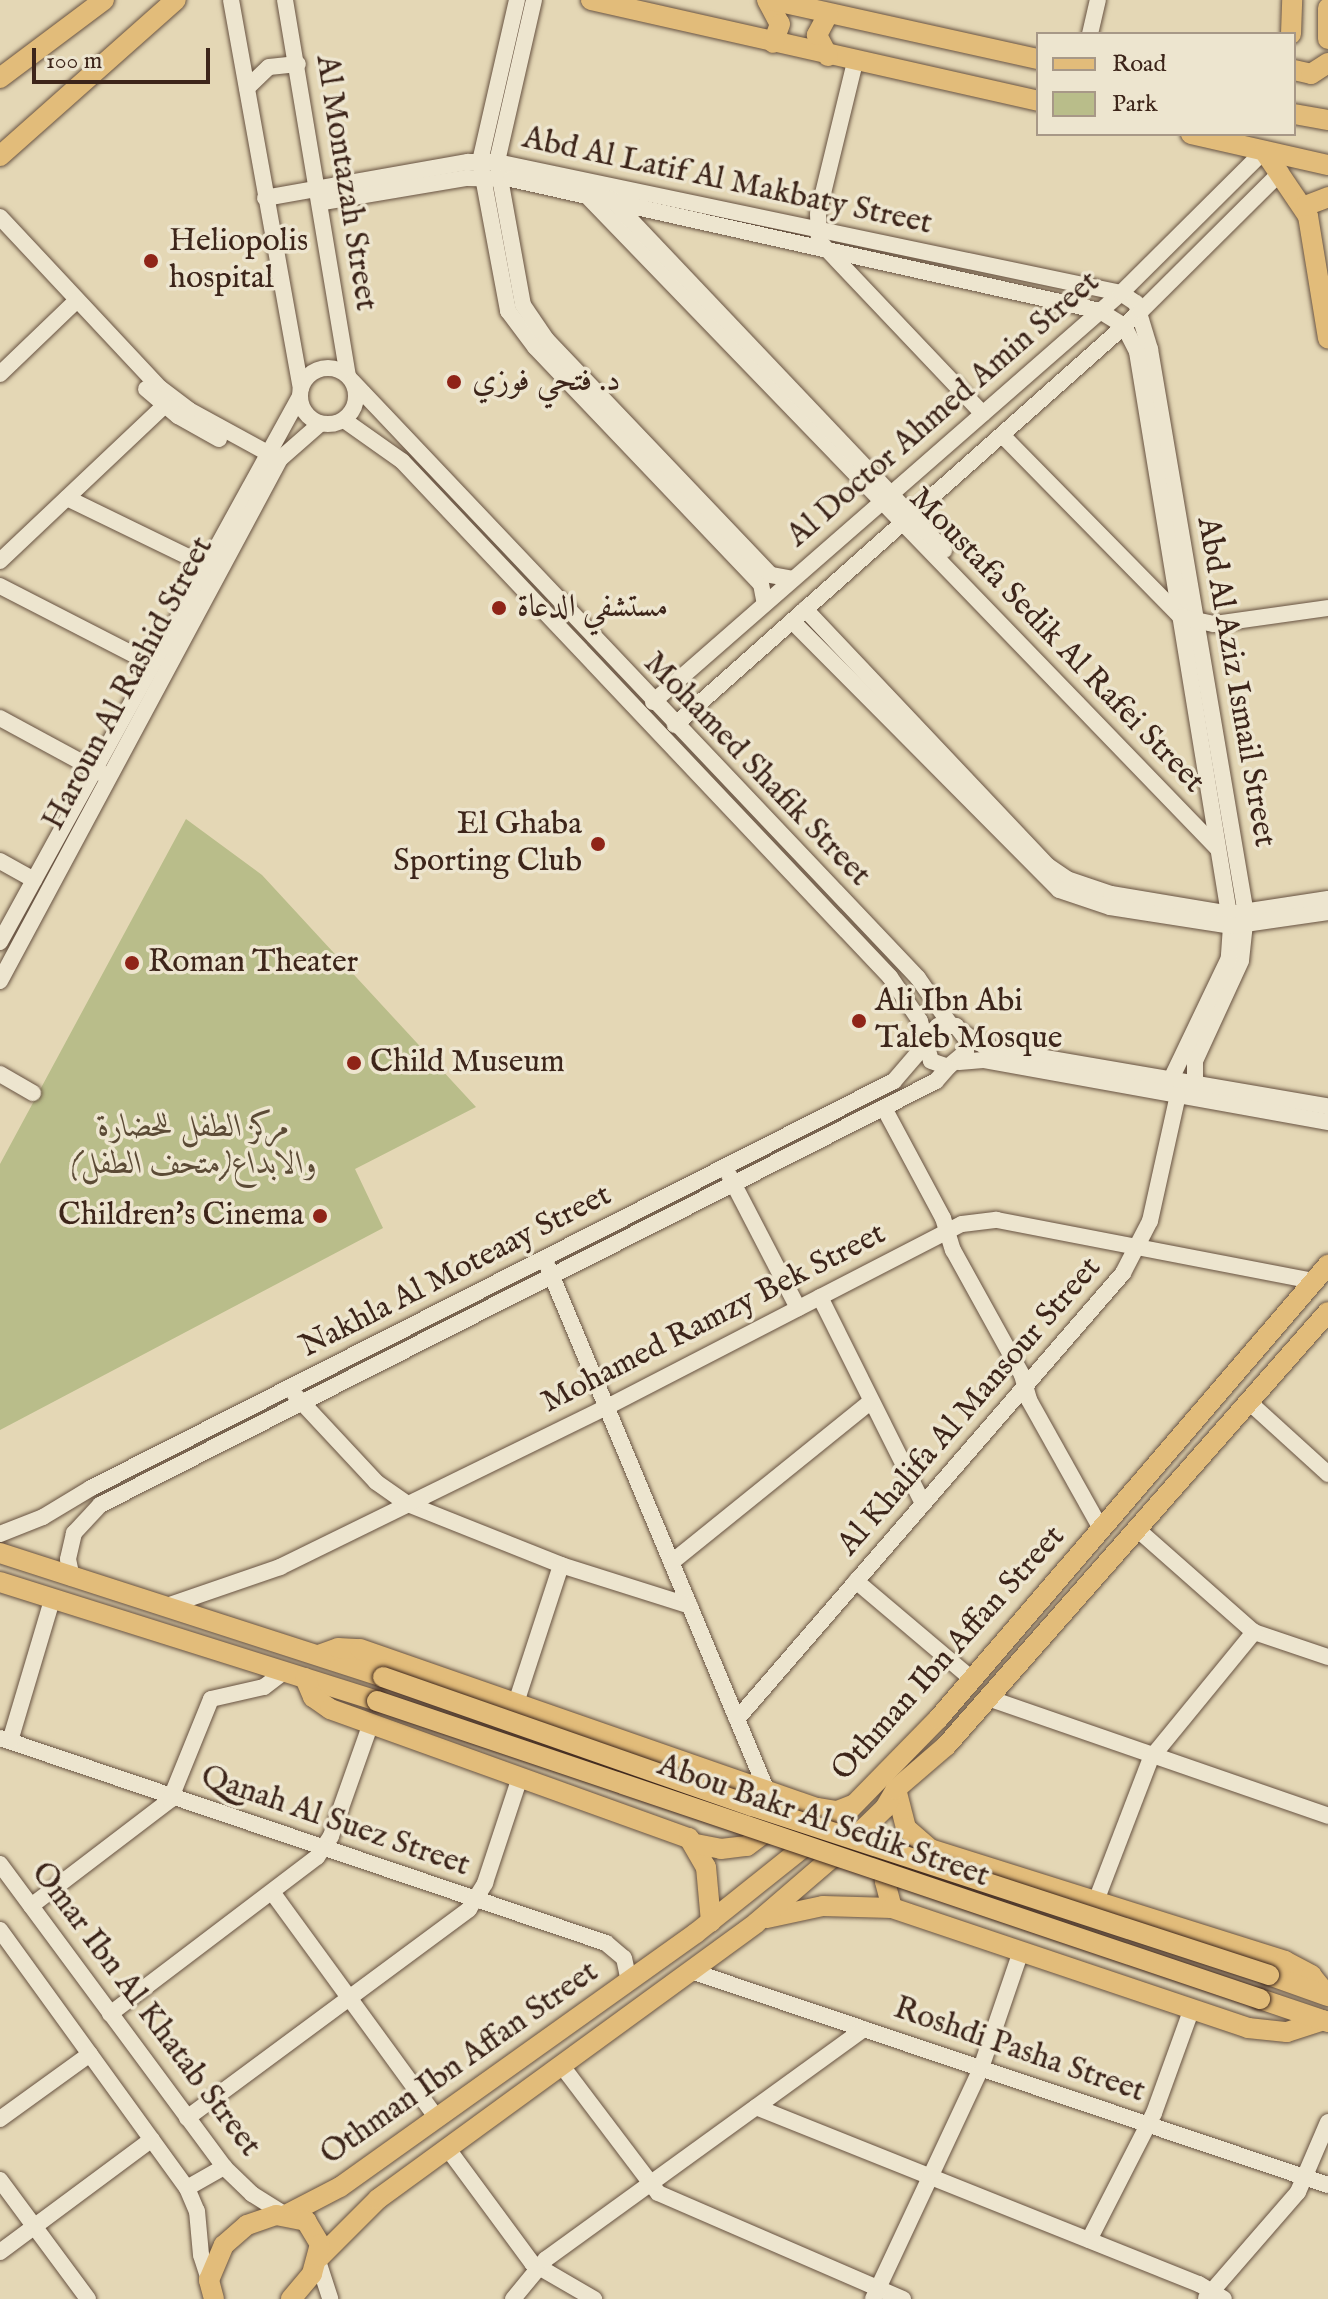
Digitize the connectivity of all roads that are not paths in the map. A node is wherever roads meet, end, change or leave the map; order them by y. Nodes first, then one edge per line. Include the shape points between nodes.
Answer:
1 (104, 0) edge
2 (176, 0) edge
3 (231, 0) edge
4 (285, 0) edge
5 (517, 0) edge
6 (534, 0) edge
7 (591, 0) edge
8 (769, 0) edge
9 (1098, 0) edge
10 (1292, 0) edge
11 (1328, 8) edge
12 (828, 14) junction
13 (1090, 32) edge
14 (1291, 32) edge
15 (1328, 39) edge
16 (773, 43) junction
17 (828, 56) junction
18 (1036, 59) edge
19 (855, 62) junction
20 (1328, 63) edge
21 (298, 64) junction
22 (1296, 70) edge
23 (0, 78) edge
24 (247, 88) junction
25 (1036, 101) edge
26 (1200, 136) edge
27 (1264, 151) junction
28 (0, 156) edge
29 (1328, 165) edge
30 (488, 169) junction
31 (1281, 172) junction
32 (612, 194) junction
33 (321, 195) junction
34 (586, 195) junction
35 (1328, 197) edge
36 (265, 198) junction
37 (1305, 206) junction
38 (660, 212) junction
39 (0, 217) edge
40 (817, 232) junction
41 (0, 234) edge
42 (647, 240) junction
43 (823, 249) junction
44 (1121, 293) junction
45 (72, 305) junction
46 (1100, 311) junction
47 (1141, 311) junction
48 (1124, 326) junction
49 (1328, 338) edge
50 (0, 374) edge
51 (350, 379) junction
52 (300, 392) junction
53 (164, 406) junction
54 (983, 414) junction
55 (344, 420) junction
56 (320, 424) junction
57 (1002, 435) junction
58 (270, 460) junction
59 (67, 498) junction
60 (886, 498) junction
61 (907, 519) junction
62 (0, 561) edge
63 (205, 565) junction
64 (793, 579) junction
65 (0, 586) edge
66 (765, 604) junction
67 (1328, 608) edge
68 (799, 615) junction
69 (1189, 620) junction
70 (152, 664) junction
71 (653, 702) junction
72 (0, 718) edge
73 (675, 725) junction
74 (95, 770) junction
75 (111, 779) junction
76 (1217, 842) junction
77 (0, 861) edge
78 (34, 880) junction
79 (1328, 899) edge
80 (1328, 912) edge
81 (1238, 919) junction
82 (0, 942) edge
83 (0, 981) edge
84 (938, 1002) junction
85 (917, 1016) junction
86 (950, 1024) junction
87 (965, 1034) junction
88 (925, 1042) junction
89 (985, 1054) junction
90 (954, 1064) junction
91 (0, 1074) edge
92 (1171, 1079) junction
93 (1195, 1083) junction
94 (33, 1093) dead end
95 (1178, 1095) junction
96 (1328, 1106) edge
97 (884, 1108) junction
98 (1328, 1122) edge
99 (725, 1167) junction
100 (734, 1184) junction
101 (947, 1231) junction
102 (1140, 1246) junction
103 (544, 1258) junction
104 (1323, 1273) edge
105 (553, 1276) junction
106 (820, 1297) junction
107 (798, 1308) junction
108 (1328, 1312) edge
109 (289, 1387) junction
110 (1025, 1387) junction
111 (870, 1402) junction
112 (1249, 1402) junction
113 (300, 1404) junction
114 (607, 1407) junction
115 (1328, 1474) edge
116 (408, 1504) junction
117 (923, 1504) junction
118 (1101, 1529) junction
119 (1137, 1529) junction
120 (0, 1534) edge
121 (0, 1553) edge
122 (672, 1562) junction
123 (561, 1565) junction
124 (72, 1578) junction
125 (856, 1581) junction
126 (0, 1582) edge
127 (52, 1600) junction
128 (690, 1606) junction
129 (164, 1607) junction
130 (1254, 1632) junction
131 (319, 1655) junction
132 (1328, 1657) edge
133 (284, 1672) junction
134 (305, 1678) junction
135 (972, 1679) junction
136 (988, 1698) junction
137 (515, 1706) junction
138 (737, 1719) junction
139 (371, 1723) junction
140 (5, 1740) edge
141 (1151, 1758) junction
142 (519, 1780) junction
143 (896, 1789) junction
144 (767, 1791) junction
145 (173, 1796) junction
146 (857, 1803) junction
147 (1328, 1816) edge
148 (696, 1844) junction
149 (324, 1848) junction
150 (930, 1849) junction
151 (0, 1864) edge
152 (272, 1892) junction
153 (477, 1899) junction
154 (1096, 1901) junction
155 (31, 1906) junction
156 (892, 1908) junction
157 (711, 1922) junction
158 (756, 1923) junction
159 (0, 1930) edge
160 (1021, 1951) junction
161 (691, 1971) junction
162 (629, 1981) junction
163 (1327, 1995) edge
164 (350, 1998) junction
165 (1192, 2008) junction
166 (110, 2014) junction
167 (1326, 2021) edge
168 (864, 2029) junction
169 (90, 2054) junction
170 (562, 2066) junction
171 (981, 2068) junction
172 (756, 2107) junction
173 (187, 2118) junction
174 (437, 2118) junction
175 (0, 2119) edge
176 (1328, 2122) edge
177 (1149, 2125) junction
178 (152, 2139) junction
179 (448, 2149) junction
180 (224, 2167) junction
181 (930, 2177) junction
182 (1307, 2178) junction
183 (0, 2180) edge
184 (649, 2185) junction
185 (1328, 2185) edge
186 (340, 2187) junction
187 (187, 2188) junction
188 (385, 2194) junction
189 (286, 2215) junction
190 (35, 2227) junction
191 (1089, 2240) junction
192 (0, 2252) edge
193 (319, 2259) junction
194 (537, 2268) junction
195 (208, 2291) edge
196 (876, 2294) edge
197 (1214, 2296) edge
198 (88, 2299) edge
199 (291, 2299) edge
200 (330, 2299) edge
201 (513, 2299) edge
202 (594, 2299) edge
203 (903, 2299) edge

1 - 23 main road
2 - 28 main road
3 - 24 street
4 - 21 street, Al Montazah Street
5 - 30 street
6 - 30 street
7 - 16 main road
8 - 12 main road
8 - 16 main road via 780,24
9 - 13 street
10 - 14 main road
11 - 15 main road
12 - 17 main road via 817,35
12 - 18 main road
16 - 17 main road
17 - 19 main road
19 - 25 main road
19 - 40 street
20 - 22 main road via 1311,74
21 - 24 street via 269,67
21 - 33 street, Al Montazah Street
24 - 36 street
26 - 27 main road
27 - 29 main road
27 - 31 main road
27 - 44 street, Al Doctor Ahmed Amin Street
30 - 32 street, Abd Al Latif Al Makbaty Street
30 - 33 street, Abd Al Latif Al Makbaty Street
30 - 34 street, Abd Al Latif Al Makbaty Street
30 - 64 street via 517,286 533,324 771,575
30 - 66 street via 501,291 520,330 761,584
31 - 37 main road
31 - 47 street, Al Doctor Ahmed Amin Street
32 - 34 street, Abd Al Latif Al Makbaty Street
32 - 38 street, Abd Al Latif Al Makbaty Street
32 - 40 street, Abd Al Latif Al Makbaty Street
32 - 42 street, Moustafa Sedik Al Rafei Street
33 - 36 street, Abd Al Latif Al Makbaty Street
33 - 51 street, Al Montazah Street
34 - 60 street, Moustafa Sedik Al Rafei Street
35 - 37 main road
36 - 52 street
37 - 49 main road
38 - 42 street
38 - 43 street, Abd Al Latif Al Makbaty Street
39 - 45 street
40 - 43 street
40 - 44 street, Abd Al Latif Al Makbaty Street
41 - 45 street
42 - 60 street, Moustafa Sedik Al Rafei Street
43 - 46 street, Abd Al Latif Al Makbaty Street
43 - 54 street
44 - 46 street, Al Doctor Ahmed Amin Street
44 - 47 street
45 - 50 street
45 - 53 street
45 - 58 street via 174,400
46 - 48 street
46 - 54 street, Al Doctor Ahmed Amin Street
47 - 48 street, Al Doctor Ahmed Amin Street
47 - 69 street, Abd Al Aziz Ismail Street
48 - 57 street, Al Doctor Ahmed Amin Street
48 - 69 street, Abd Al Aziz Ismail Street via 1137,352
51 - 52 street via 331,368 318,370
51 - 55 street via 356,403
51 - 71 street, Mohamed Shafik Street
52 - 56 street via 305,413
52 - 58 street, Haroun Al Rashid Street
53 - 58 street
53 - 59 street
54 - 60 street, Al Doctor Ahmed Amin Street
55 - 56 street
55 - 85 street, Mohamed Shafik Street via 402,461 890,977
56 - 58 street, Haroun Al Rashid Street
57 - 61 street, Al Doctor Ahmed Amin Street
57 - 69 street
58 - 63 street, Haroun Al Rashid Street
58 - 75 street, Haroun Al Rashid Street
59 - 62 street
59 - 63 street
60 - 61 street, Moustafa Sedik Al Rafei Street
60 - 64 street, Al Doctor Ahmed Amin Street
61 - 68 street, Al Doctor Ahmed Amin Street
61 - 76 street, Moustafa Sedik Al Rafei Street
63 - 70 street, Haroun Al Rashid Street
64 - 66 street, Al Doctor Ahmed Amin Street
65 - 70 street
66 - 71 street, Al Doctor Ahmed Amin Street
67 - 69 street
68 - 73 street, Al Doctor Ahmed Amin Street
68 - 81 street via 1059,890 1110,907
69 - 76 street, Abd Al Aziz Ismail Street
69 - 81 street, Abd Al Aziz Ismail Street
70 - 74 street, Haroun Al Rashid Street
71 - 73 street, Mohamed Shafik Street
72 - 74 street
73 - 84 street, Mohamed Shafik Street
74 - 75 street
74 - 78 street, Haroun Al Rashid Street
75 - 83 street, Haroun Al Rashid Street
76 - 81 street, Abd Al Aziz Ismail Street
77 - 78 street
78 - 82 street, Haroun Al Rashid Street
79 - 81 street
80 - 81 street
81 - 92 street, Abd Al Aziz Ismail Street via 1229,958
81 - 93 street, Abd Al Aziz Ismail Street via 1241,961 1195,1061
84 - 85 street via 930,1013
84 - 86 street, Mohamed Shafik Street
85 - 88 street, Mohamed Shafik Street
86 - 87 street
86 - 88 street via 933,1029
87 - 89 street
87 - 90 street via 968,1046
88 - 90 street via 931,1061
88 - 99 street, Nakhla Al Moteaay Street via 894,1081
89 - 90 street
89 - 92 street
89 - 95 street
90 - 97 street, Nakhla Al Moteaay Street via 936,1081
91 - 94 street
92 - 93 street
93 - 96 street
95 - 98 street
95 - 102 street, Al Khalifa Al Mansour Street
97 - 100 street, Nakhla Al Moteaay Street
97 - 101 street
99 - 100 street
99 - 103 street, Nakhla Al Moteaay Street
100 - 105 street, Nakhla Al Moteaay Street
100 - 107 street
101 - 102 street, Mohamed Ramzy Bek Street via 997,1220
101 - 106 street, Mohamed Ramzy Bek Street
101 - 110 street
102 - 104 street, Mohamed Ramzy Bek Street
102 - 110 street, Al Khalifa Al Mansour Street
103 - 105 street
103 - 109 street, Nakhla Al Moteaay Street
104 - 118 main road, Othman Ibn Affan Street
105 - 113 street, Nakhla Al Moteaay Street
105 - 114 street
106 - 107 street, Mohamed Ramzy Bek Street
106 - 111 street
107 - 114 street, Mohamed Ramzy Bek Street
108 - 112 main road, Othman Ibn Affan Street
109 - 113 street
109 - 120 street, Nakhla Al Moteaay Street
110 - 117 street, Al Khalifa Al Mansour Street
110 - 118 street
111 - 117 street
111 - 122 street
112 - 115 street
112 - 119 main road, Othman Ibn Affan Street
113 - 116 street via 376,1482
113 - 124 street, Nakhla Al Moteaay Street via 94,1508 71,1539
114 - 116 street, Mohamed Ramzy Bek Street
114 - 122 street
116 - 123 street
116 - 129 street, Mohamed Ramzy Bek Street via 280,1567
117 - 125 street, Al Khalifa Al Mansour Street
118 - 135 main road, Othman Ibn Affan Street
119 - 130 street
119 - 136 main road, Othman Ibn Affan Street
121 - 124 main road, Abou Bakr Al Sedik Street
122 - 128 street
123 - 128 street
123 - 137 street
124 - 129 main road, Abou Bakr Al Sedik Street
125 - 135 street
125 - 138 street, Al Khalifa Al Mansour Street
126 - 127 main road, Abou Bakr Al Sedik Street
127 - 133 main road, Abou Bakr Al Sedik Street
127 - 140 street
128 - 138 street
129 - 131 main road, Abou Bakr Al Sedik Street
130 - 132 street
130 - 141 street
131 - 137 main road, Abou Bakr Al Sedik Street via 354,1647
131 - 163 main road, Abou Bakr Al Sedik Street, bridge via 752,1806
133 - 134 main road, Abou Bakr Al Sedik Street
133 - 145 street via 264,1687 211,1699
134 - 139 main road, Abou Bakr Al Sedik Street via 325,1707
134 - 167 main road, Abou Bakr Al Sedik Street, bridge
135 - 146 main road, Othman Ibn Affan Street
136 - 141 street
136 - 143 main road, Othman Ibn Affan Street via 946,1746
137 - 144 main road, Abou Bakr Al Sedik Street
138 - 144 street
139 - 142 main road, Abou Bakr Al Sedik Street
139 - 149 street
140 - 145 street, Qanah Al Suez Street
141 - 147 street
141 - 154 street
142 - 148 main road, Abou Bakr Al Sedik Street
142 - 153 street
143 - 150 main road, Abou Bakr Al Sedik Street via 901,1820
143 - 158 main road, Othman Ibn Affan Street via 867,1826
144 - 146 main road, Abou Bakr Al Sedik Street via 830,1811
144 - 148 main road via 769,1823 753,1843 728,1849
145 - 149 street, Qanah Al Suez Street
145 - 155 street
146 - 157 main road, Othman Ibn Affan Street
148 - 157 main road, Abou Bakr Al Sedik Street via 709,1877
149 - 152 street
149 - 153 street, Qanah Al Suez Street
150 - 154 main road, Abou Bakr Al Sedik Street
150 - 156 main road via 905,1852 889,1867 884,1888
151 - 155 street, Omar Ibn Al Khatab Street
152 - 164 street
152 - 166 street
153 - 162 street, Qanah Al Suez Street via 610,1945 626,1962
153 - 164 street
154 - 163 main road, Abou Bakr Al Sedik Street via 1285,1961 1311,1975
155 - 166 street, Omar Ibn Al Khatab Street
156 - 158 main road, Abou Bakr Al Sedik Street via 823,1906
156 - 160 main road, Abou Bakr Al Sedik Street
157 - 162 main road, Othman Ibn Affan Street
158 - 161 main road, Othman Ibn Affan Street
159 - 169 street
160 - 165 main road, Abou Bakr Al Sedik Street
160 - 171 street
161 - 168 street, Roshdi Pasha Street
161 - 170 main road, Othman Ibn Affan Street
162 - 174 main road, Othman Ibn Affan Street
164 - 173 street
164 - 174 street
165 - 167 main road, Abou Bakr Al Sedik Street via 1271,2032
165 - 177 street
166 - 173 street, Omar Ibn Al Khatab Street
168 - 171 street, Roshdi Pasha Street
168 - 172 street
169 - 175 street
169 - 178 street
170 - 179 main road, Othman Ibn Affan Street
170 - 184 street
171 - 177 street, Roshdi Pasha Street
171 - 181 street
172 - 181 street
172 - 184 street
173 - 180 street, Omar Ibn Al Khatab Street
174 - 186 main road, Othman Ibn Affan Street
176 - 182 street
177 - 182 street, Roshdi Pasha Street
177 - 191 street
178 - 187 street
178 - 190 street
179 - 188 main road, Othman Ibn Affan Street
179 - 194 street
180 - 187 street
180 - 189 street, Omar Ibn Al Khatab Street via 252,2194
181 - 191 street
181 - 196 street
182 - 185 street, Roshdi Pasha Street
182 - 197 street
183 - 190 street
184 - 194 street
184 - 196 street via 673,2202
186 - 188 main road via 336,2200 344,2208
186 - 189 main road, Othman Ibn Affan Street
187 - 195 street via 197,2211
188 - 193 main road, Othman Ibn Affan Street
189 - 193 main road via 311,2225 319,2237
189 - 195 main road, Othman Ibn Affan Street via 261,2219 235,2234 220,2251
190 - 192 street
190 - 198 street
191 - 197 street
193 - 199 main road, Othman Ibn Affan Street
193 - 200 street
194 - 201 street
194 - 202 street
196 - 203 street

